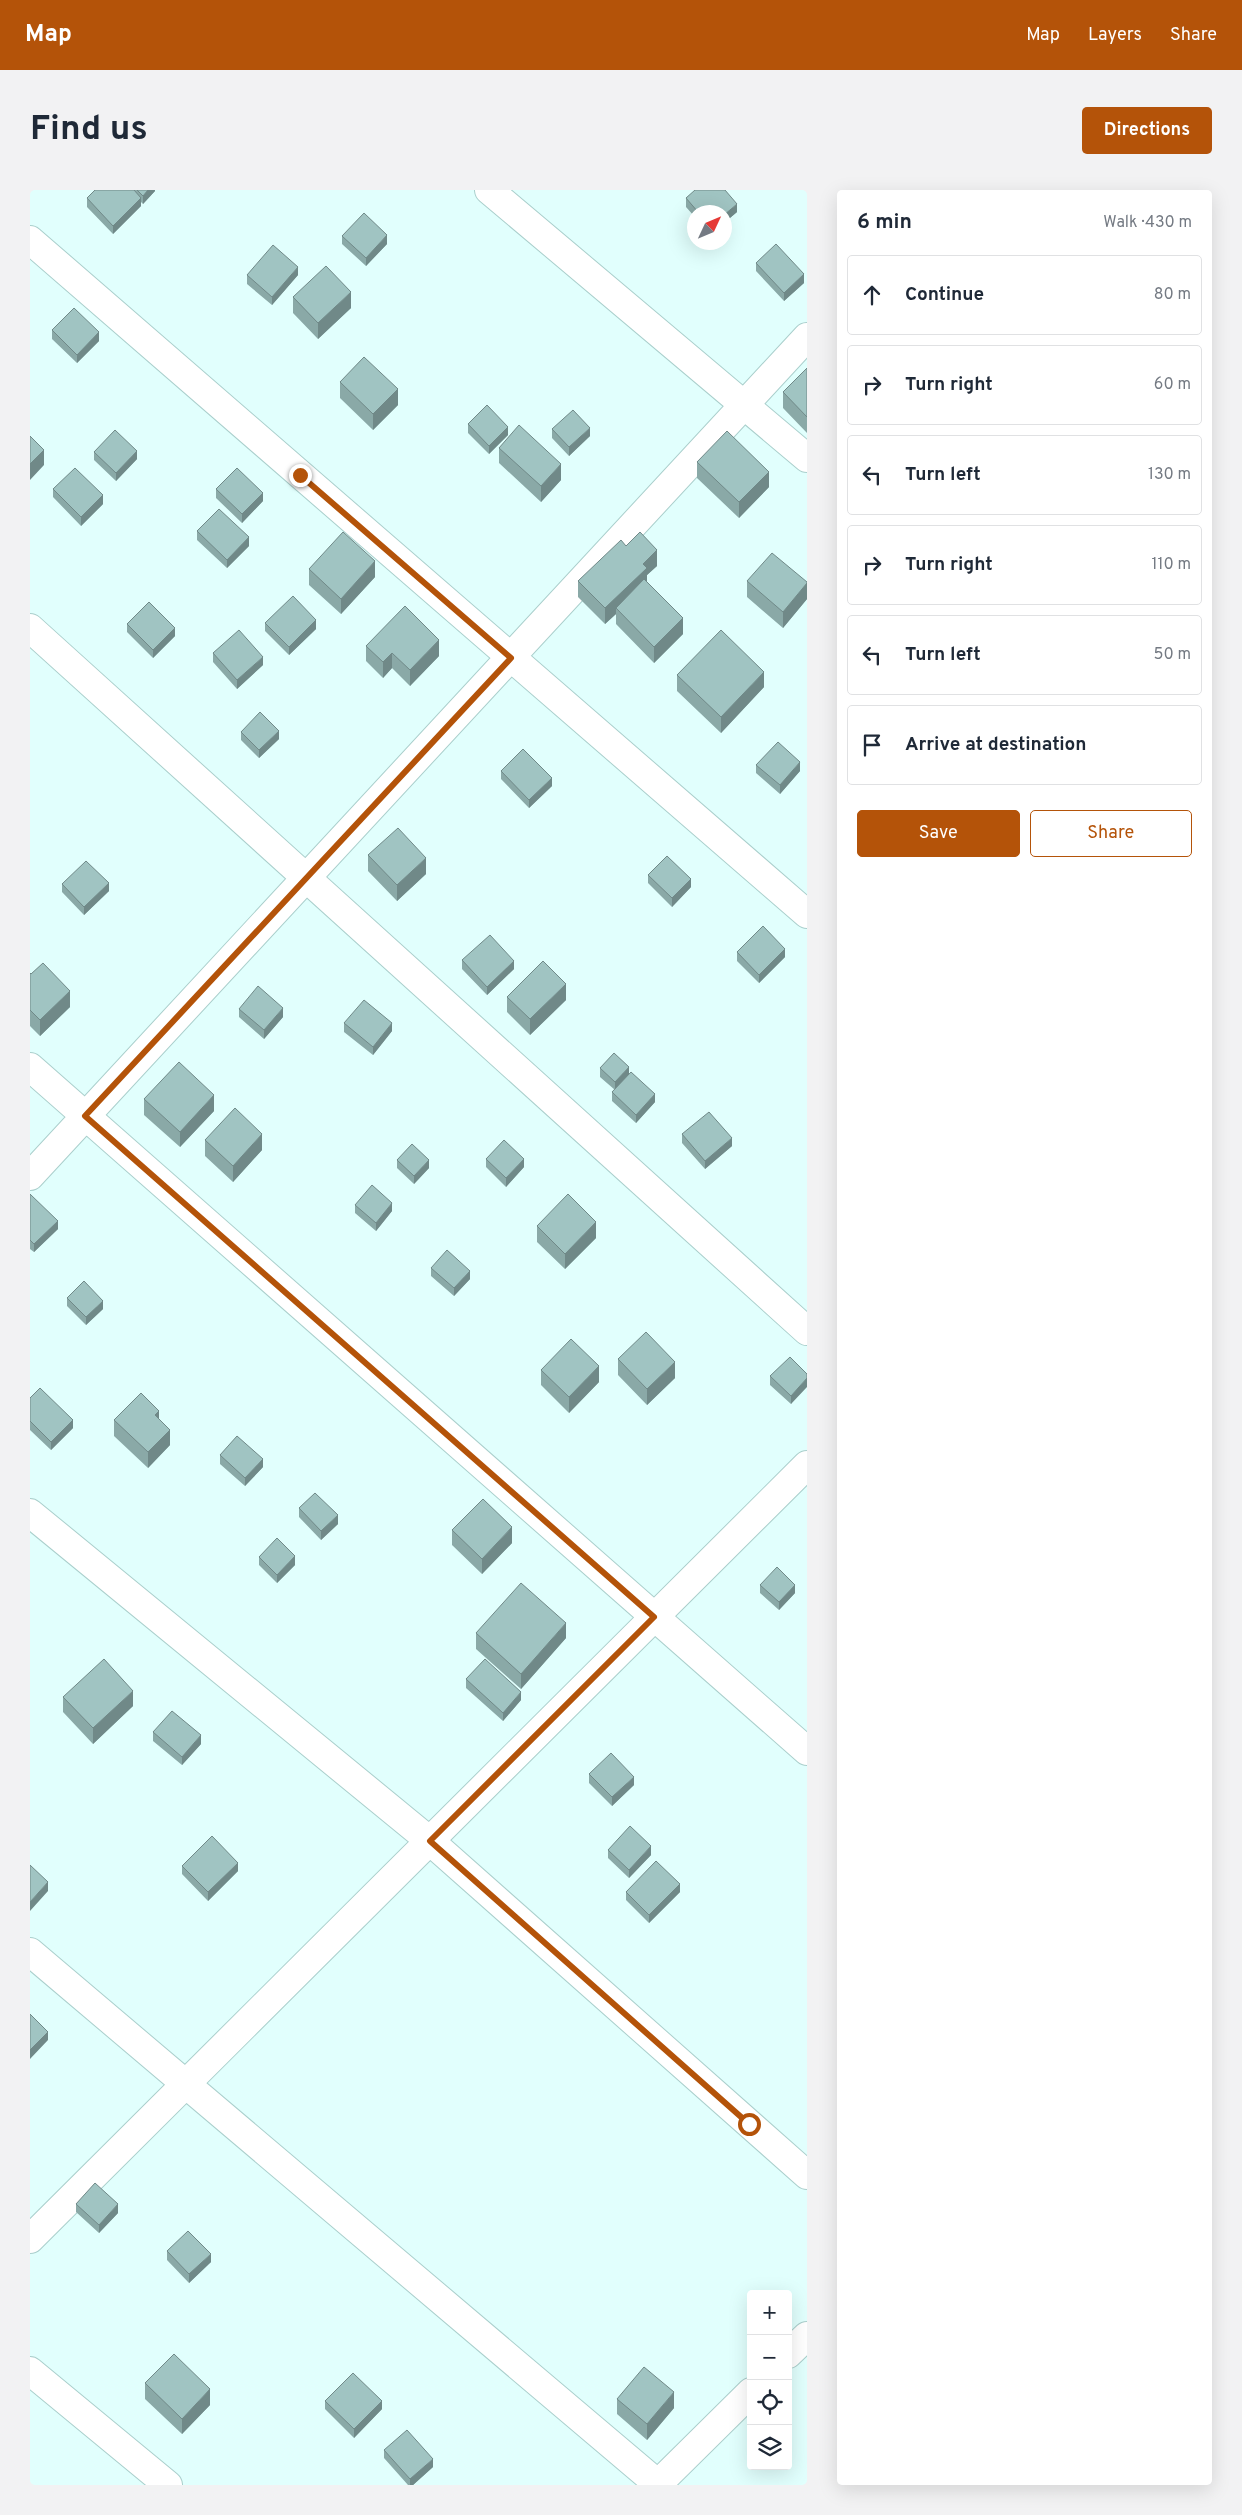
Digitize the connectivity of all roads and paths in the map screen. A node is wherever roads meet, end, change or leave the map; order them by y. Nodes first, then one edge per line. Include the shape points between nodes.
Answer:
1 (489, 190) edge
2 (30, 240) edge
3 (807, 338) edge
4 (744, 405) junction
5 (807, 458) edge
6 (30, 628) edge
7 (511, 658) junction
8 (306, 878) junction
9 (807, 914) edge
10 (30, 1067) edge
11 (85, 1116) junction
12 (30, 1176) edge
13 (807, 1331) edge
14 (807, 1465) edge
15 (30, 1513) edge
16 (654, 1617) junction
17 (807, 1752) edge
18 (430, 1841) junction
19 (30, 1952) edge
20 (186, 2084) junction
21 (807, 2175) edge
22 (30, 2239) edge
23 (807, 2336) edge
24 (792, 2350) edge
25 (30, 2371) edge
26 (747, 2396) edge
27 (168, 2485) edge
28 (658, 2485) edge

1 - 4 street
2 - 7 street
3 - 4 street
4 - 5 street
4 - 7 street
6 - 8 street
7 - 8 street
7 - 9 street
8 - 11 street
8 - 13 street
10 - 11 street
11 - 12 street
11 - 16 street
14 - 16 street
15 - 18 street
16 - 17 street
16 - 18 street
18 - 20 street
18 - 21 street
19 - 20 street
20 - 22 street
20 - 28 street
23 - 24 street
25 - 27 street
26 - 28 street

